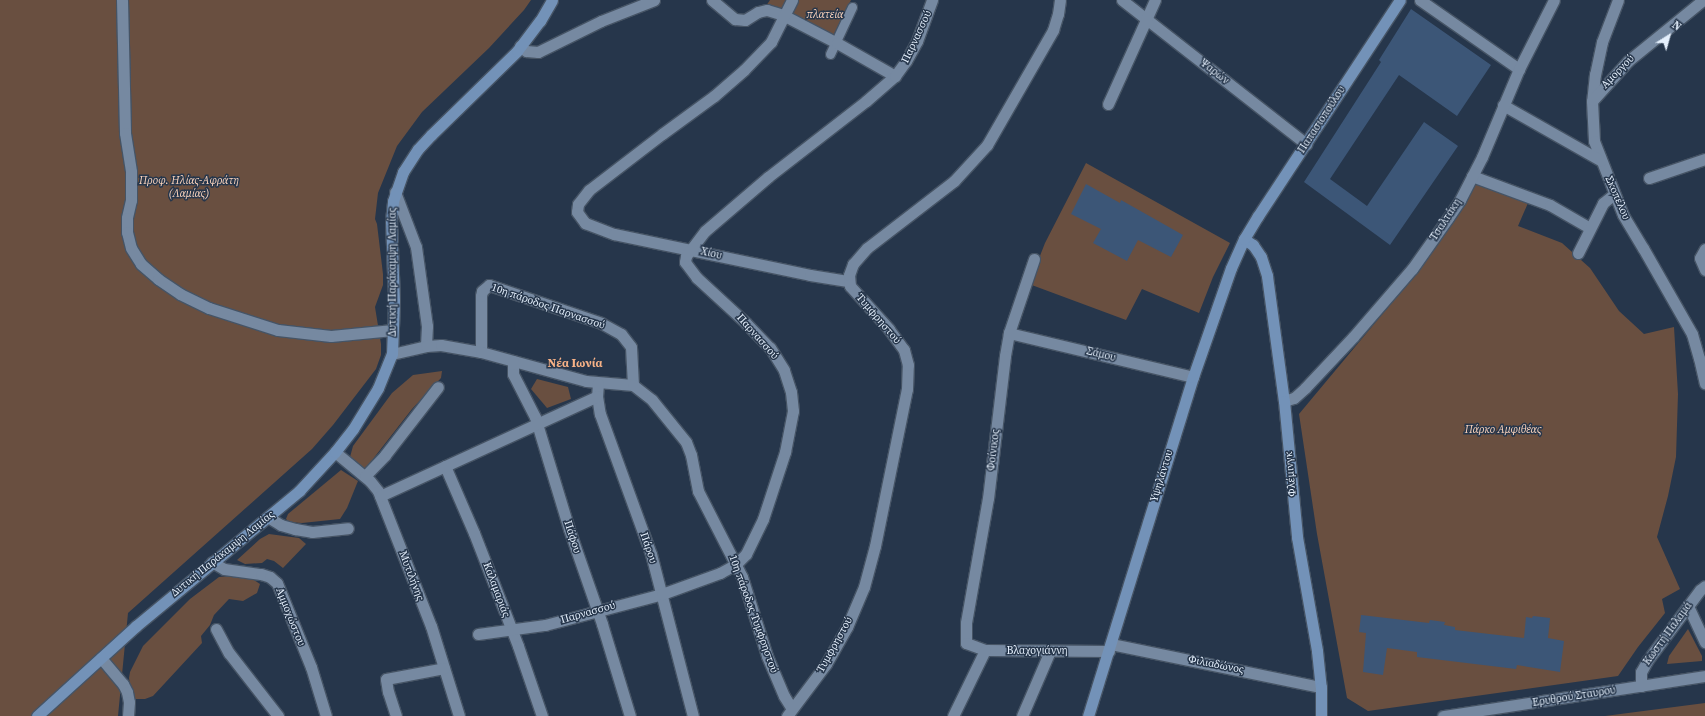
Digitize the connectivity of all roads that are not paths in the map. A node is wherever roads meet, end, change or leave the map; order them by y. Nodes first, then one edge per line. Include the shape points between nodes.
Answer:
1 (122, 0) edge
2 (552, 0) edge
3 (654, 0) edge
4 (712, 0) edge
5 (792, 0) edge
6 (932, 0) edge
7 (1060, 0) edge
8 (1122, 0) edge
9 (1155, 0) edge
10 (1400, 0) edge
11 (1420, 0) edge
12 (1554, 0) edge
13 (1618, 0) edge
14 (1702, 0) edge
15 (852, 7) dead end
16 (783, 15) junction
17 (1146, 20) junction
18 (835, 42) junction
19 (520, 46) junction
20 (830, 54) dead end
21 (1519, 69) junction
22 (895, 76) junction
23 (1592, 101) junction
24 (1108, 104) dead end
25 (1503, 105) junction
26 (1306, 144) junction
27 (1705, 159) edge
28 (1600, 160) junction
29 (1472, 176) junction
30 (1649, 178) dead end
31 (395, 192) junction
32 (1614, 194) junction
33 (1590, 228) junction
34 (1244, 239) junction
35 (690, 249) junction
36 (1578, 253) dead end
37 (1703, 254) edge
38 (1034, 260) dead end
39 (1705, 270) edge
40 (848, 281) junction
41 (393, 330) junction
42 (1009, 333) junction
43 (426, 346) junction
44 (480, 352) junction
45 (392, 354) junction
46 (513, 361) junction
47 (1193, 377) junction
48 (598, 383) junction
49 (1705, 383) edge
50 (633, 385) junction
51 (438, 386) dead end
52 (597, 396) junction
53 (1284, 401) junction
54 (538, 424) junction
55 (335, 452) junction
56 (445, 466) junction
57 (365, 476) junction
58 (380, 496) junction
59 (268, 517) junction
60 (348, 528) dead end
61 (212, 562) junction
62 (736, 564) junction
63 (1705, 586) edge
64 (662, 594) junction
65 (1688, 606) junction
66 (597, 610) junction
67 (216, 629) dead end
68 (511, 630) junction
69 (478, 634) dead end
70 (1705, 642) edge
71 (966, 643) joint
72 (1110, 647) junction
73 (985, 650) junction
74 (1050, 651) junction
75 (101, 658) junction
76 (444, 668) junction
77 (1705, 676) edge
78 (1641, 686) junction
79 (1321, 687) junction
80 (790, 713) edge
81 (37, 716) edge
82 (128, 716) edge
83 (278, 716) edge
84 (326, 716) edge
85 (396, 716) edge
86 (459, 716) edge
87 (542, 716) edge
88 (630, 716) edge
89 (693, 716) edge
90 (953, 716) edge
91 (1022, 716) edge
92 (1088, 716) edge
93 (1321, 716) edge
94 (1443, 716) edge

1 - 41 street via 125,133 131,172 127,232 131,248 141,264 180,294 230,315 278,330 331,336
2 - 19 main road, Δυτική Παράκαμψη Λαμίας via 540,21
3 - 19 street via 620,13 538,52 526,51
4 - 16 street via 735,19 745,20 766,10
5 - 16 street
6 - 22 street, Παρνασσού via 917,41
7 - 40 street via 1053,30 987,145 938,195 858,257
8 - 17 street, Ψαρών
9 - 17 street
10 - 26 main road, Παπασιοπούλου
11 - 21 street
12 - 21 street, Τσαλτάκη
13 - 23 street, Σκοπέλου via 1602,42
14 - 23 street, Αμοργού via 1628,61
15 - 18 street
16 - 18 street
16 - 35 street, Χίου via 771,42 744,70 714,96 589,190 578,204 578,216 585,223 602,231
17 - 24 street
17 - 26 street, Ψαρών
18 - 20 street
18 - 22 street
19 - 31 main road, Δυτική Παράκαμψη Λαμίας via 418,149 403,172
21 - 25 street, Τσαλτάκη
22 - 35 street, Παρνασσού via 768,177 705,231
23 - 28 street, Σκοπέλου via 1593,131
25 - 28 street
25 - 29 street, Τσαλτάκη
26 - 34 main road, Παπασιοπούλου
27 - 30 street
28 - 32 street, Σκοπέλου
29 - 33 street via 1550,205
29 - 53 street, Τσαλτάκη via 1456,206 1412,268 1305,388 1294,398
31 - 41 main road, Δυτική Παράκαμψη Λαμίας via 391,221
31 - 43 street via 416,247 427,326
32 - 33 street via 1603,203
32 - 49 street, Σκοπέλου via 1623,216 1692,334
33 - 36 street
34 - 47 main road, Υψηλάντου
34 - 53 main road, Φλέμινγκ via 1253,245 1267,276
35 - 40 street, Χίου
35 - 62 street, Παρνασσού via 685,259 689,268 770,348 784,370 793,399 792,424 776,484 753,543
37 - 39 street
38 - 42 street, Φοίνικος
40 - 80 street, Τυμφρηστού via 856,295 902,346 907,361 907,389 875,546 864,587 830,658
41 - 45 main road, Δυτική Παράκαμψη Λαμίας
42 - 47 street, Σάμου
42 - 71 street, Φοίνικος via 988,498 966,623
43 - 44 street via 441,345
43 - 45 street
44 - 46 street
44 - 50 street, 10η πάροδος Παρνασσού via 481,296 482,291 489,285 601,323 621,334 631,347
45 - 55 main road, Δυτική Παράκαμψη Λαμίας via 372,400
46 - 48 street
46 - 54 street, Πάφου via 516,382
47 - 72 main road, Υψηλάντου
48 - 50 street
48 - 52 street, Πάρου
50 - 62 street, 10η πάροδος Τυμφρηστού via 652,400 686,442 698,491
51 - 57 street via 385,455
52 - 54 street
52 - 64 street, Πάρου via 600,414 651,554
53 - 79 main road, Φλέμινγκ via 1297,537 1314,629
54 - 56 street
54 - 66 street, Πάφου via 569,529
55 - 57 street, Μυτιλήνης
55 - 59 main road, Δυτική Παράκαμψη Λαμίας via 299,491
56 - 58 street
56 - 68 street, Καλαμαριάς
57 - 58 street, Μυτιλήνης
58 - 76 street, Μυτιλήνης
59 - 60 street via 295,529 312,532
59 - 61 main road, Δυτική Παράκαμψη Λαμίας
61 - 75 main road, Δυτική Παράκαμψη Λαμίας
61 - 84 street, Αμμοχώστου via 224,569 261,574 277,583 311,667
62 - 64 street, Παρνασσού
62 - 80 street, 10η πάροδος Τυμφρηστού via 767,656
63 - 65 street, Κωστή Παλαμά
64 - 66 street, Παρνασσού
64 - 89 street, Πάρου
65 - 70 street
65 - 78 street, Κωστή Παλαμά via 1640,672
66 - 68 street, Παρνασσού via 545,625
66 - 88 street, Πάφου
67 - 83 street via 229,653
68 - 69 street, Παρνασσού
68 - 87 street, Καλαμαριάς
71 - 73 street, Βλαχογιάννη
72 - 74 street, Βλαχογιάννη
72 - 79 street, Φιλιαδώνος
72 - 92 main road, Υψηλάντου
73 - 74 street, Βλαχογιάννη
73 - 90 street
74 - 91 street
75 - 81 main road, Δυτική Παράκαμψη Λαμίας
75 - 82 street via 127,692
76 - 85 street via 386,679
76 - 86 street, Μυτιλήνης
77 - 78 street, Ερυθρού Σταυρού
78 - 94 street, Ερυθρού Σταυρού
79 - 93 main road, Φλέμινγκ

